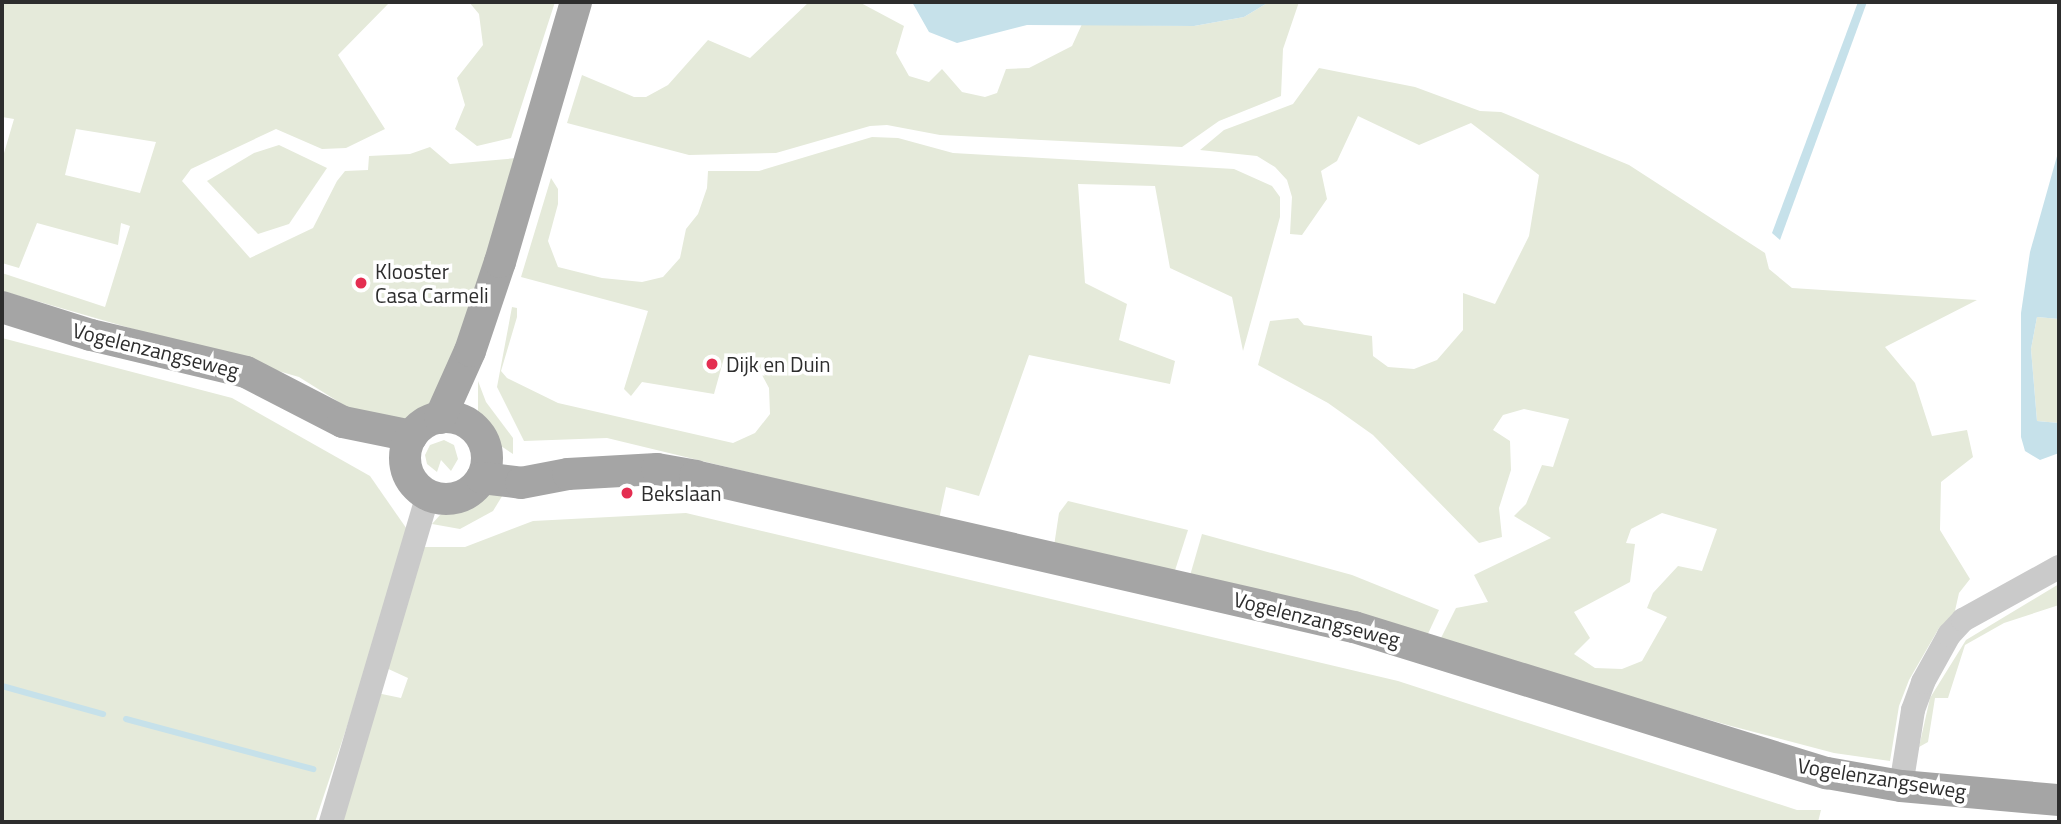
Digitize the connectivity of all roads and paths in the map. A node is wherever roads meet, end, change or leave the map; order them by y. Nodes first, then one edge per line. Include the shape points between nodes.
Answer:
1 (576, 2) edge
2 (2, 307) edge
3 (452, 419) junction
4 (409, 448) junction
5 (485, 467) junction
6 (428, 494) junction
7 (2059, 567) edge
8 (1901, 786) junction
9 (2059, 800) edge
10 (331, 822) edge

1 - 3 main road
2 - 4 main road, Vogelenzangseweg via 91,335 246,372 343,422 363,442
3 - 4 main road via 427,422
3 - 5 main road via 478,432
4 - 6 main road via 410,476
5 - 6 main road via 470,491 454,498
5 - 8 main road, Vogelenzangseweg via 521,483 568,474 657,469 695,476 1280,608 1424,648 1788,763
6 - 10 street
7 - 8 street via 1963,620 1949,635 1913,710
8 - 9 main road, Vogelenzangseweg

